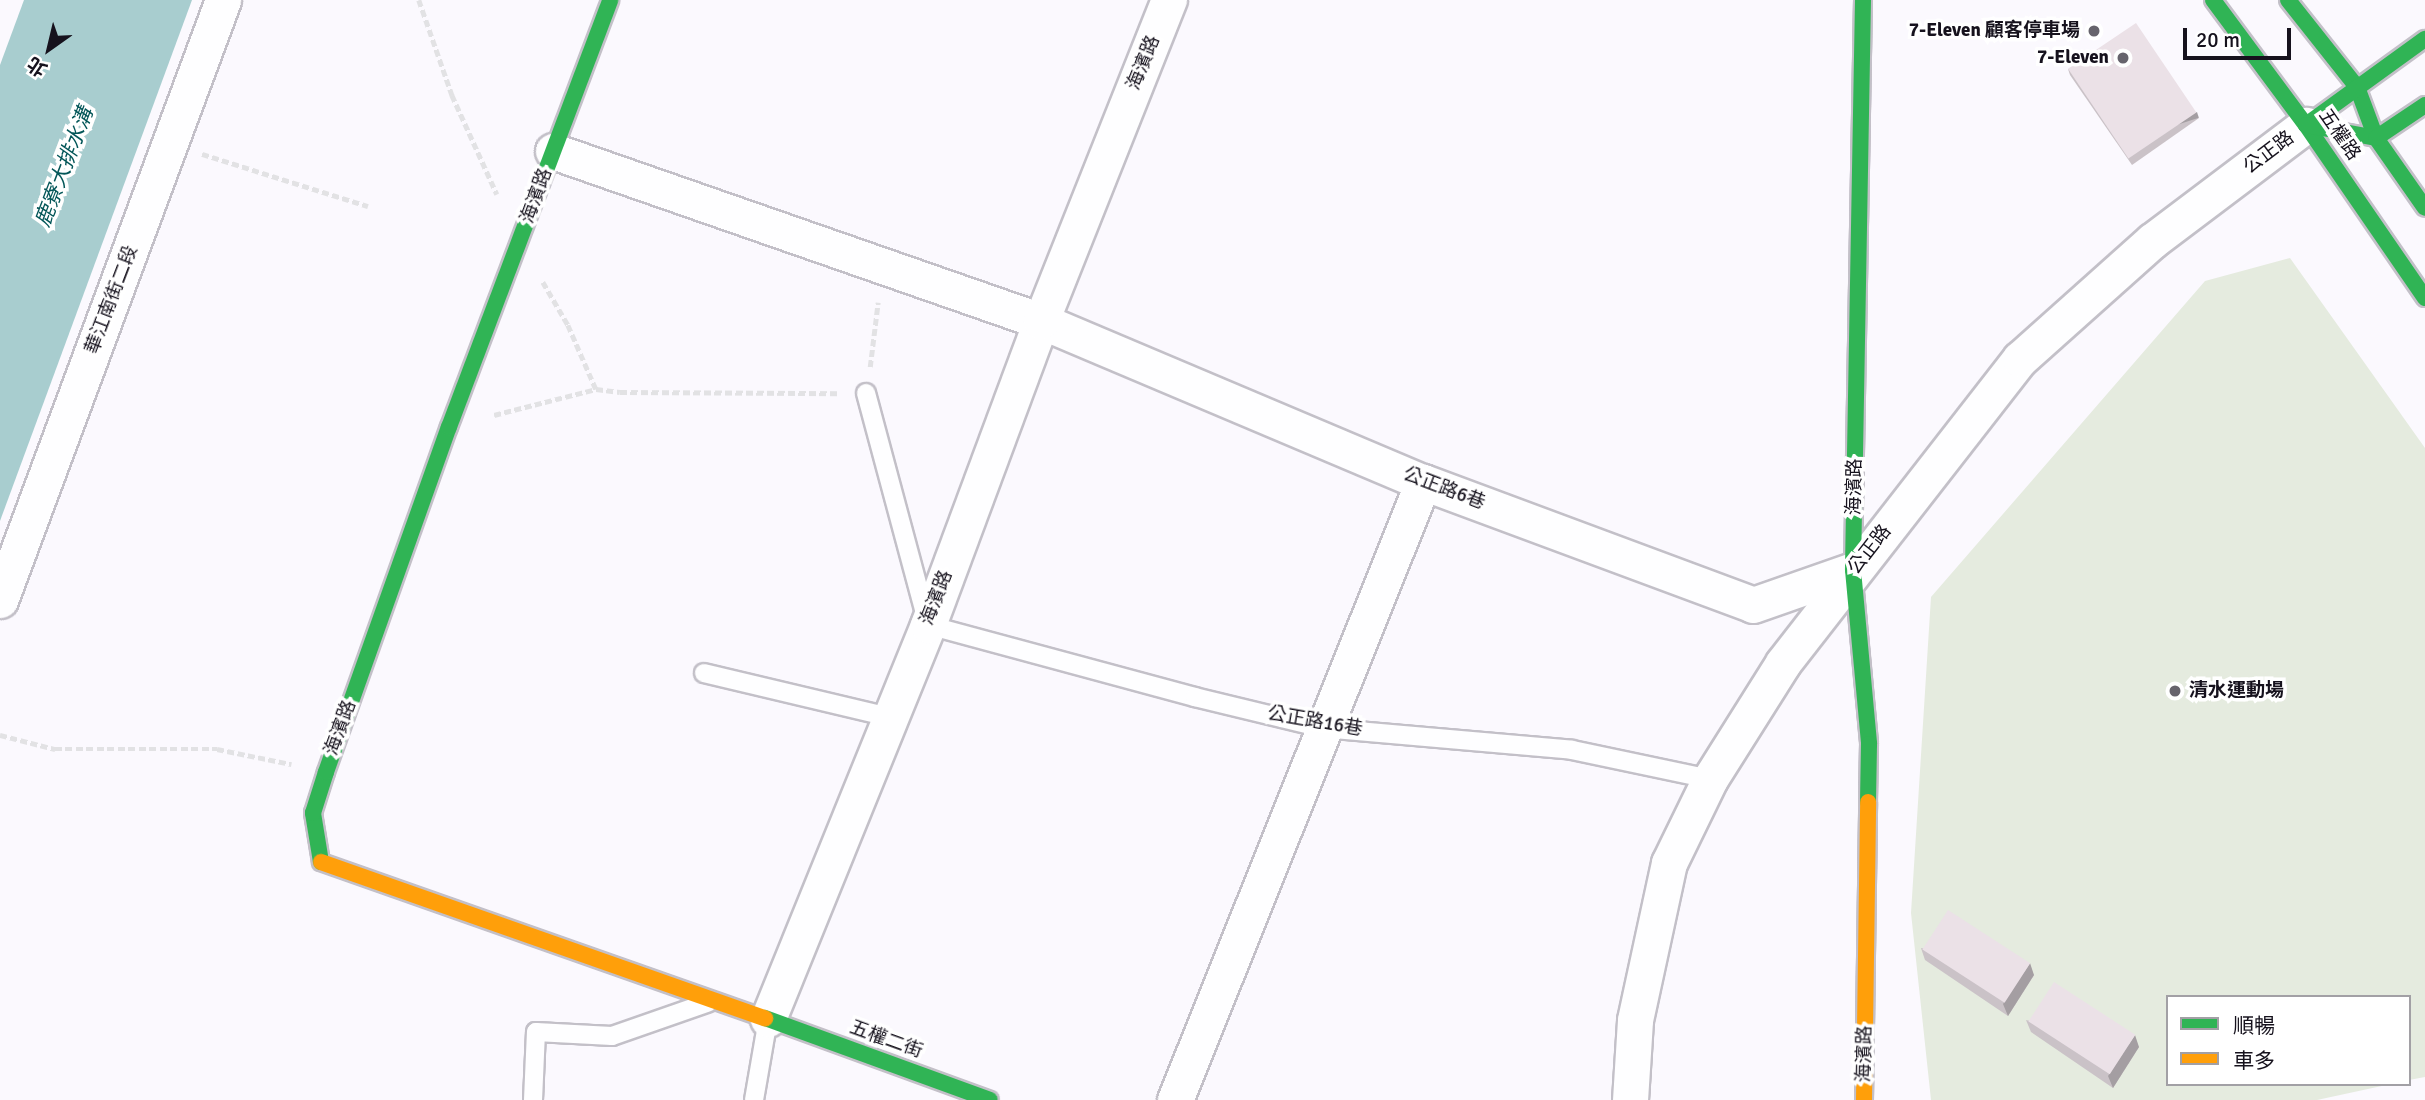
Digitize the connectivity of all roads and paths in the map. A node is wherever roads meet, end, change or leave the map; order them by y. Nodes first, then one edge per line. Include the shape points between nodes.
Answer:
1 (223, 0) edge
2 (419, 0) edge
3 (610, 0) edge
4 (1169, 0) edge
5 (1863, 0) edge
6 (2213, 0) edge
7 (2288, 0) edge
8 (2425, 39) edge
9 (2357, 87) junction
10 (2425, 105) edge
11 (2306, 125) junction
12 (2376, 138) junction
13 (171, 144) junction
14 (553, 151) junction
15 (368, 206) dead end
16 (2425, 208) edge
17 (520, 243) junction
18 (881, 267) junction
19 (2425, 298) edge
20 (1041, 321) junction
21 (596, 389) junction
22 (866, 393) junction
23 (449, 427) junction
24 (1423, 482) junction
25 (1853, 570) junction
26 (0, 600) edge
27 (928, 625) junction
28 (704, 673) dead end
29 (889, 717) junction
30 (1322, 728) junction
31 (0, 735) edge
32 (326, 772) junction
33 (1710, 779) junction
34 (713, 1001) junction
35 (768, 1019) junction
36 (533, 1100) edge
37 (754, 1100) edge
38 (989, 1100) edge
39 (1175, 1100) edge
40 (1630, 1100) edge
41 (1864, 1100) edge

1 - 13 street, 華江南街二段
2 - 17 path via 452,95
3 - 14 street, 海濱路
4 - 20 street, 海濱路
5 - 25 street, 海濱路
6 - 11 street, 五權路
7 - 9 street, 五權路
8 - 9 street
9 - 11 street
9 - 12 street, 五權路
10 - 12 street
11 - 12 street
11 - 19 street, 五權路
11 - 25 street, 公正路 via 2151,241 2020,359
12 - 16 street, 五權路
13 - 15 path
13 - 26 street, 華江南街二段
14 - 17 street, 海濱路
14 - 18 street, 海濱路
17 - 21 path via 569,325
17 - 23 street, 海濱路
18 - 20 street, 海濱路
18 - 22 path
20 - 24 street, 公正路6巷
20 - 27 street, 海濱路
21 - 22 path
21 - 23 path
22 - 27 lane
23 - 32 street, 海濱路
24 - 25 street, 公正路6巷 via 1753,605
24 - 30 street
25 - 33 street, 公正路 via 1783,663
25 - 41 street, 海濱路 via 1869,744
27 - 29 street, 海濱路
27 - 30 lane, 公正路16巷
28 - 29 lane
29 - 35 street, 海濱路
30 - 33 lane, 公正路16巷 via 1572,750
30 - 39 street
31 - 32 path via 55,749 217,749
32 - 34 street, 海濱路 via 313,813 321,864
33 - 40 street, 公正路 via 1669,863 1635,1020
34 - 35 street, 海濱路
34 - 36 lane via 611,1036 536,1032
35 - 37 lane, 海濱路
35 - 38 street, 五權二街

